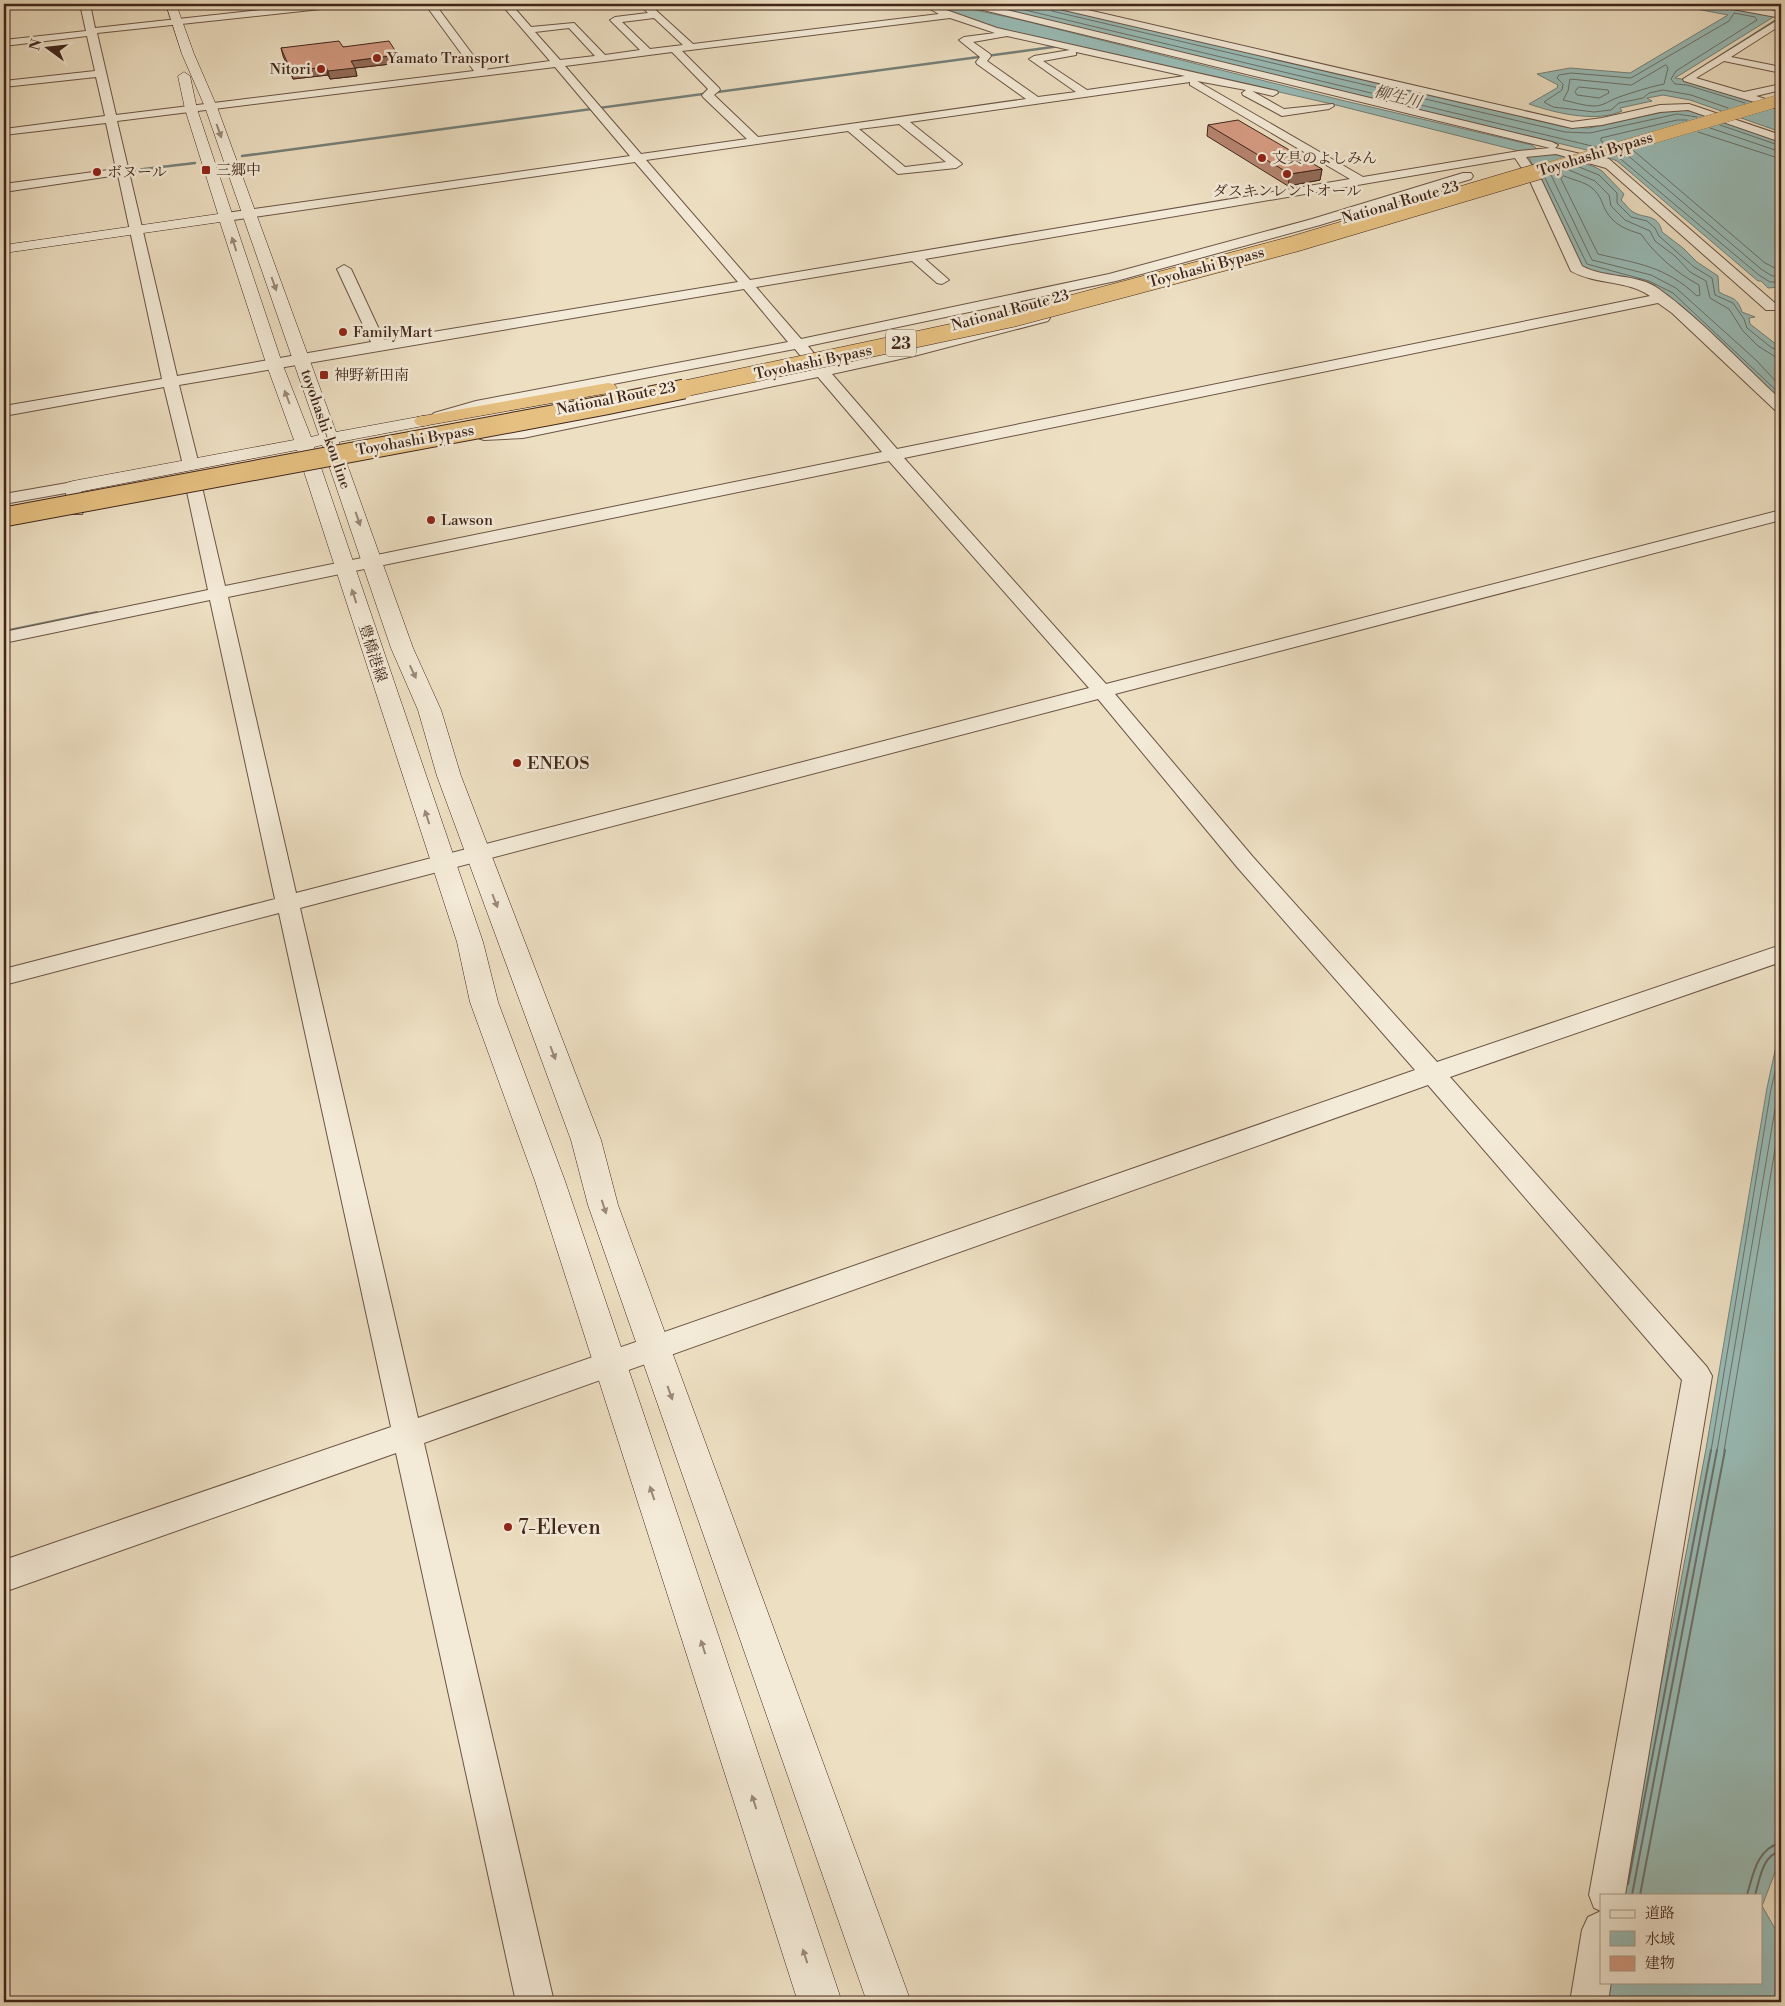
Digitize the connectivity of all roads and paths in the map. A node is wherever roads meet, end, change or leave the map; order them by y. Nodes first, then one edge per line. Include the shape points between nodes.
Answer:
1 (86, 4) edge
2 (158, 4) edge
3 (171, 4) edge
4 (339, 4) edge
5 (430, 4) edge
6 (506, 4) edge
7 (644, 4) edge
8 (971, 4) edge
9 (1052, 4) edge
10 (1722, 4) edge
11 (927, 6) dead end
12 (656, 15) junction
13 (950, 15) junction
14 (1780, 17) edge
15 (171, 22) junction
16 (529, 30) junction
17 (92, 32) junction
18 (1012, 34) junction
19 (1759, 35) junction
20 (1774, 38) dead end
21 (1044, 42) junction
22 (4, 43) edge
23 (1016, 46) dead end
24 (691, 47) junction
25 (998, 48) dead end
26 (674, 49) junction
27 (1086, 51) junction
28 (647, 52) junction
29 (983, 54) junction
30 (603, 58) junction
31 (1723, 58) junction
32 (1128, 61) junction
33 (557, 63) junction
34 (1097, 66) dead end
35 (1781, 70) edge
36 (102, 73) junction
37 (482, 73) junction
38 (1201, 77) junction
39 (1118, 79) dead end
40 (1188, 79) junction
41 (4, 84) edge
42 (1238, 86) junction
43 (1781, 87) edge
44 (1132, 88) junction
45 (1086, 94) junction
46 (1781, 94) edge
47 (1284, 96) dead end
48 (1746, 96) junction
49 (1302, 100) dead end
50 (1781, 100) edge
51 (1036, 101) junction
52 (210, 107) junction
53 (1781, 107) edge
54 (191, 109) junction
55 (112, 119) junction
56 (901, 120) junction
57 (851, 128) junction
58 (4, 132) edge
59 (1781, 138) edge
60 (756, 141) junction
61 (1492, 146) dead end
62 (1516, 153) junction
63 (639, 158) junction
64 (1497, 162) junction
65 (1608, 165) junction
66 (124, 171) junction
67 (1535, 179) junction
68 (1359, 180) junction
69 (4, 188) edge
70 (249, 214) junction
71 (226, 218) junction
72 (1316, 222) junction
73 (137, 230) junction
74 (1343, 234) junction
75 (4, 249) edge
76 (916, 257) junction
77 (344, 269) dead end
78 (942, 280) dead end
79 (746, 282) junction
80 (1086, 284) junction
81 (1657, 295) junction
82 (1112, 300) junction
83 (1772, 303) edge
84 (963, 318) junction
85 (1012, 319) junction
86 (379, 344) junction
87 (799, 344) junction
88 (302, 358) junction
89 (274, 363) junction
90 (823, 373) junction
91 (170, 380) junction
92 (31, 403) junction
93 (4, 406) edge
94 (1781, 408) edge
95 (4, 410) edge
96 (423, 421) junction
97 (484, 435) junction
98 (329, 438) junction
99 (305, 443) junction
100 (890, 452) junction
101 (337, 461) junction
102 (191, 465) junction
103 (312, 465) junction
104 (73, 487) junction
105 (194, 487) junction
106 (4, 499) edge
107 (4, 506) edge
108 (76, 510) junction
109 (1781, 515) edge
110 (4, 517) edge
111 (4, 523) edge
112 (371, 558) junction
113 (344, 563) junction
114 (216, 589) junction
115 (105, 612) junction
116 (4, 629) edge
117 (4, 637) edge
118 (1102, 691) junction
119 (478, 855) junction
120 (442, 863) junction
121 (287, 904) junction
122 (1781, 954) edge
123 (4, 976) edge
124 (1433, 1074) junction
125 (655, 1349) junction
126 (610, 1365) junction
127 (407, 1435) junction
128 (4, 1576) edge
129 (1607, 1894) edge
130 (1600, 1936) edge
131 (535, 2002) edge
132 (820, 2002) edge
133 (889, 2002) edge
134 (1589, 2002) edge

1 - 17 street
2 - 15 main road, toyohashi-kou line
3 - 15 main road, toyohashi-kou line
4 - 15 street
5 - 37 street
6 - 16 street
7 - 12 street
8 - 65 street via 1534,140 1588,154
9 - 59 street via 1572,125 1619,119 1676,106 1689,107
10 - 14 street
11 - 13 street
12 - 24 street
12 - 28 street via 615,20
13 - 18 street
13 - 24 street
14 - 19 street
15 - 17 street
15 - 52 main road, toyohashi-kou line
15 - 54 main road, toyohashi-kou line
16 - 30 street via 571,25
16 - 33 street
17 - 22 street
17 - 36 street
18 - 21 street
18 - 29 street via 964,40
19 - 20 street
19 - 31 street
21 - 23 street
21 - 27 street
24 - 26 street
25 - 29 street
26 - 28 street
26 - 60 street
27 - 32 street
27 - 45 street via 1034,59
28 - 30 street
29 - 51 street via 981,62
30 - 33 street
31 - 35 street
31 - 48 street via 1688,79
32 - 34 street
32 - 38 street
33 - 37 street
33 - 63 street
36 - 41 street
36 - 55 street
37 - 52 street
38 - 40 street
38 - 42 street
39 - 44 street
40 - 44 street
40 - 68 street
42 - 47 street
42 - 49 street via 1282,114 1334,107
43 - 48 street
44 - 45 street
45 - 51 street
46 - 84 highway, Toyohashi Bypass / 23 via 1259,245
48 - 53 street
50 - 85 highway, Toyohashi Bypass / 23, bridge via 1294,244
51 - 56 street
52 - 54 street
52 -> 70 main road, toyohashi-kou line
54 - 55 street
54 - 71 main road, toyohashi-kou line
55 - 58 street
55 - 66 street
56 - 57 street
56 - 57 street via 956,164 902,171
57 - 60 street
60 - 63 street
61 - 62 street
62 - 64 street
62 - 65 street via 1548,150
62 - 67 street
63 - 70 street
63 - 79 street
64 - 67 street
64 - 68 street
64 - 72 street
65 - 83 street
66 - 69 street
66 - 73 street
67 - 74 street, National Route 23 / 23
67 - 81 street via 1576,268 1590,276 1638,286
68 - 76 street
70 - 71 street
70 -> 88 main road, toyohashi-kou line
71 - 73 main road
89 -> 71 main road, toyohashi-kou line
72 - 74 street
72 - 80 street
73 - 75 main road
73 - 91 street
74 - 82 street, National Route 23 / 23
76 - 78 street
76 - 79 street
77 - 86 street
79 - 86 street
79 - 87 street
80 - 82 street
80 - 87 street
81 - 94 street
81 - 100 street
82 - 90 street, National Route 23 / 23
84 - 96 highway, 23
84 - 107 highway, Toyohashi Bypass / 23 via 652,386
85 - 97 highway, 23, bridge via 870,357
85 - 110 highway, Toyohashi Bypass / 23, bridge via 606,404
86 - 88 street
87 - 90 street
87 - 96 street via 476,406
88 - 89 street
88 - 98 main road, toyohashi-kou line
89 - 91 street
99 -> 89 main road, toyohashi-kou line
90 - 97 street, National Route 23 / 23 via 523,433
90 - 100 street
91 - 92 street
91 - 102 street
92 - 93 street
92 - 95 street
96 - 98 main road
97 - 101 main road
98 - 99 main road
98 - 101 main road, toyohashi-kou line
99 - 102 main road
99 - 103 main road, 豊橋港線
100 - 112 street
100 - 118 street
101 - 103 main road
101 -> 112 main road, toyohashi-kou line
102 - 104 main road
103 - 105 street
103 - 113 main road, 豊橋港線
104 - 106 street
104 - 108 street
105 - 108 street
105 - 114 street
108 - 111 street
109 - 118 street
112 - 113 street
112 -> 119 main road, toyohashi-kou line via 402,648 444,749 449,776
113 - 114 street
120 -> 113 main road, 豊橋港線
114 - 115 street
114 - 121 street
115 - 116 street
115 - 117 street
118 - 119 street
118 - 124 street via 1245,862
119 - 120 street
119 -> 125 main road, toyohashi-kou line via 586,1140 603,1205
120 - 121 street
120 - 126 main road, 豊橋港線 via 470,942 484,1002 550,1181
121 - 123 street
121 - 127 street
122 - 124 street
124 - 125 street
124 - 129 street via 1697,1376
125 - 126 street
125 -> 133 main road, toyohashi-kou line
126 - 127 street
132 -> 126 main road, 豊橋港線
127 - 128 street
127 - 131 street
130 - 134 street

